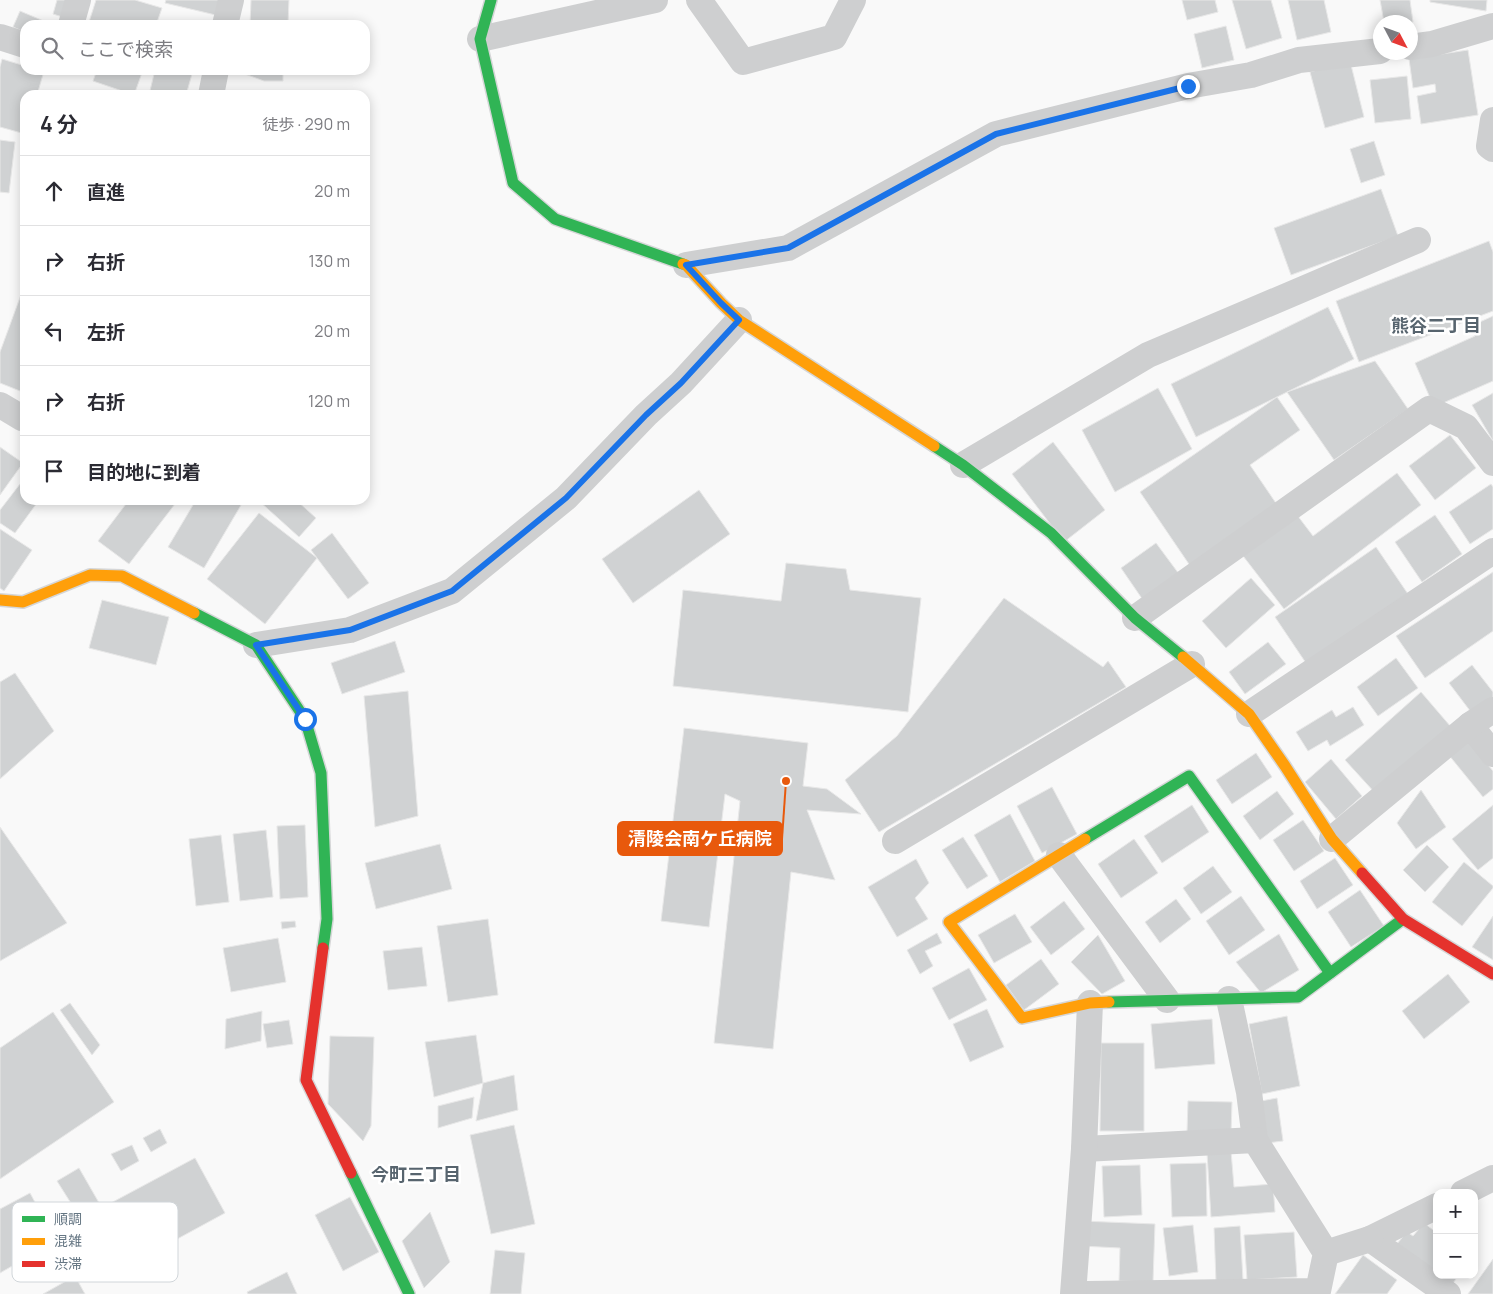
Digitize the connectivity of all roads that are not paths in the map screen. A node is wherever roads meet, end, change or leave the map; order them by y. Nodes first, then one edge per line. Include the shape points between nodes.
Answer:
1 (78, 0) edge
2 (231, 0) edge
3 (491, 0) edge
4 (655, 0) edge
5 (698, 0) edge
6 (853, 0) edge
7 (73, 20) edge
8 (226, 20) edge
9 (1493, 26) edge
10 (0, 37) edge
11 (480, 40) junction
12 (20, 43) edge
13 (1418, 46) edge
14 (1373, 52) edge
15 (215, 75) edge
16 (212, 90) edge
17 (1493, 120) edge
18 (1493, 149) edge
19 (1418, 240) dead end
20 (686, 265) junction
21 (739, 320) junction
22 (0, 405) edge
23 (20, 417) edge
24 (1493, 464) edge
25 (963, 465) junction
26 (1493, 551) edge
27 (0, 600) edge
28 (1135, 618) junction
29 (256, 645) junction
30 (1192, 664) junction
31 (1493, 710) edge
32 (1249, 714) junction
33 (1470, 725) junction
34 (1493, 754) edge
35 (1332, 839) junction
36 (895, 841) dead end
37 (1059, 855) junction
38 (1403, 919) junction
39 (1330, 973) junction
40 (1493, 974) edge
41 (1229, 999) junction
42 (1167, 1000) junction
43 (1090, 1002) junction
44 (1255, 1140) junction
45 (1084, 1149) junction
46 (1493, 1178) edge
47 (1471, 1189) edge
48 (1433, 1208) edge
49 (1370, 1239) junction
50 (1326, 1253) junction
51 (1318, 1292) edge
52 (409, 1294) edge
53 (1074, 1294) edge
54 (1087, 1294) edge
55 (1448, 1294) edge

1 - 7 street
2 - 8 street
3 - 11 street
4 - 11 street
5 - 6 street via 743,62 834,37
9 - 13 street
10 - 12 street
11 - 20 street via 513,183 555,219
14 - 20 street via 1299,60 1251,75 1188,86 996,134 788,248
15 - 16 street
17 - 18 street via 1489,146
19 - 25 street via 1148,355
20 - 21 street
21 - 25 street
21 - 29 street via 566,498 452,591 350,630
22 - 23 street
24 - 28 street via 1466,427 1429,409
25 - 28 street via 1051,533
26 - 32 street
27 - 29 street via 23,602 90,575 122,576
28 - 30 street
29 - 52 street via 305,719 321,773 327,919 306,1080
30 - 32 street
30 - 36 street
31 - 33 street
32 - 35 street
33 - 34 street
33 - 35 street
35 - 38 street
37 - 39 street via 1189,776
37 - 42 street
37 - 43 street via 949,922 1022,1018
38 - 39 street
38 - 40 street
39 - 41 street via 1298,997
41 - 42 street
41 - 44 street via 1249,1092
42 - 43 street
43 - 45 street
44 - 45 street
44 - 50 street
45 - 53 street
46 - 47 street
48 - 49 street
49 - 50 street
49 - 55 street
50 - 51 street
51 - 54 street

